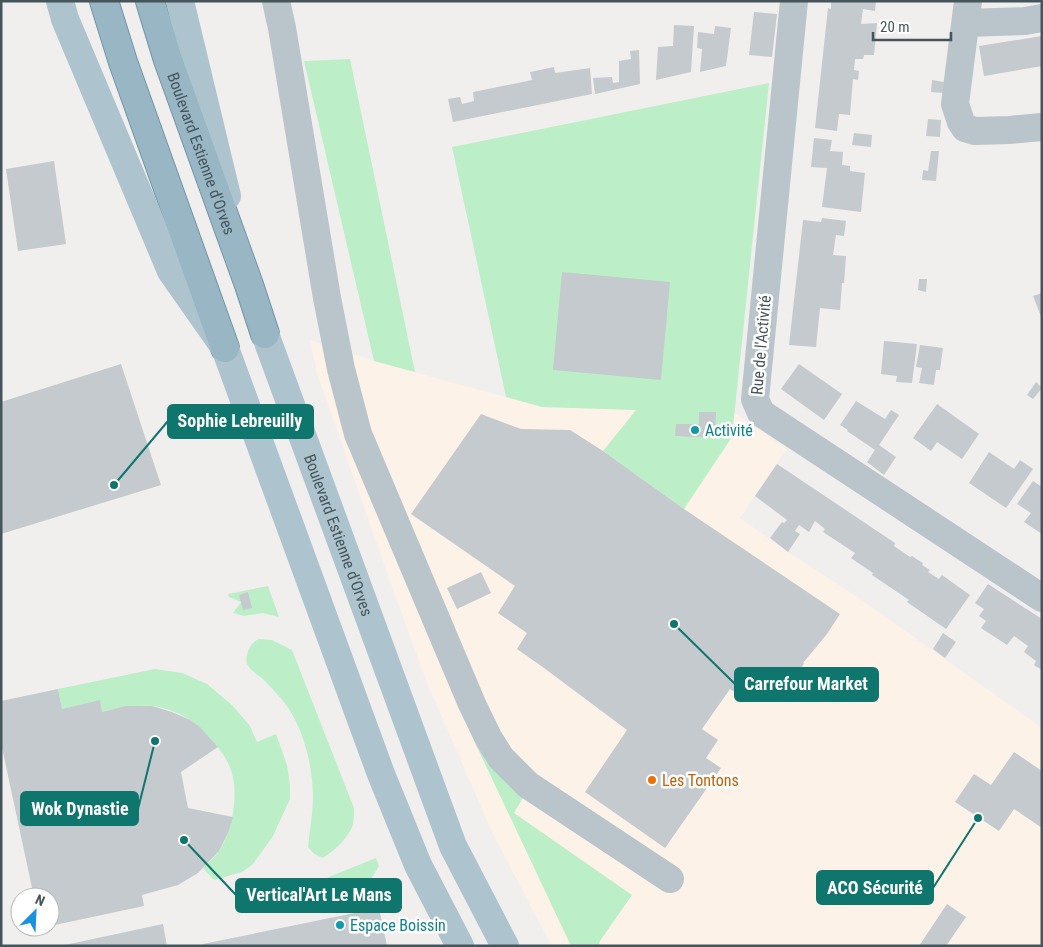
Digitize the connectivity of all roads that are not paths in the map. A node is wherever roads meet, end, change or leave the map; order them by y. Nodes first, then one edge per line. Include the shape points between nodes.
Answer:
1 (60, 1) edge
2 (104, 1) edge
3 (150, 1) edge
4 (180, 1) edge
5 (276, 1) edge
6 (794, 1) edge
7 (967, 12) edge
8 (1042, 18) edge
9 (1042, 126) edge
10 (249, 285) junction
11 (265, 334) joint
12 (225, 348) junction
13 (1042, 598) edge
14 (670, 879) dead end
15 (460, 946) edge
16 (505, 946) edge

1 - 12 main road via 171,270
2 - 12 highway
3 - 10 highway, Boulevard Estienne d'Orves via 168,62
4 - 10 main road
5 - 14 street via 327,298 355,424 472,704 501,758 528,786
6 - 13 street, Rue de l'Activité via 755,399 761,413
7 - 8 street via 1025,21
7 - 9 street via 955,104 962,125 975,131
10 - 11 highway, Boulevard Estienne d'Orves
11 - 16 main road, Boulevard Estienne d'Orves via 453,846
12 - 15 main road via 381,774 418,865

